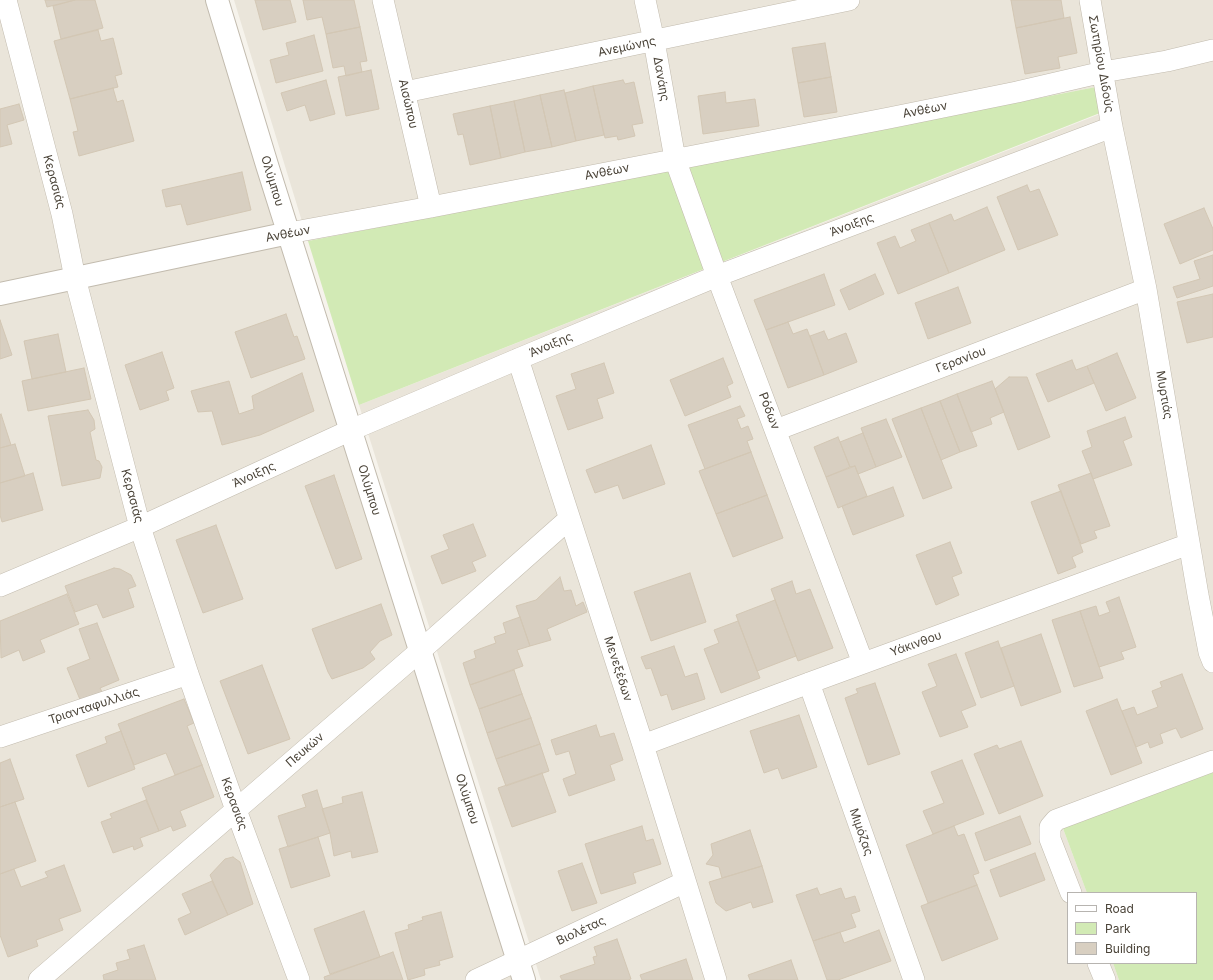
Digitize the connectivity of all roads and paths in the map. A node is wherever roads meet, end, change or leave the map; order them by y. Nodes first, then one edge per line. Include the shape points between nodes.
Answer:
1 (6, 0) edge
2 (217, 0) edge
3 (383, 0) edge
4 (645, 0) edge
5 (849, 0) edge
6 (1090, 0) edge
7 (654, 41) junction
8 (1213, 50) edge
9 (1103, 72) junction
10 (405, 92) junction
11 (1112, 127) junction
12 (675, 159) junction
13 (431, 207) junction
14 (289, 233) junction
15 (717, 276) junction
16 (75, 278) junction
17 (1146, 289) junction
18 (0, 294) edge
19 (518, 359) junction
20 (351, 430) junction
21 (776, 430) junction
22 (569, 519) junction
23 (140, 527) junction
24 (1189, 544) junction
25 (0, 586) edge
26 (420, 651) junction
27 (1212, 655) edge
28 (863, 663) junction
29 (188, 674) junction
30 (809, 683) junction
31 (0, 737) edge
32 (643, 745) junction
33 (1213, 761) edge
34 (236, 810) junction
35 (685, 882) junction
36 (1071, 892) edge
37 (1098, 964) edge
38 (521, 970) edge
39 (39, 980) edge
40 (299, 980) edge
41 (476, 980) edge
42 (716, 980) edge
43 (914, 980) edge
44 (1105, 980) edge

1 - 16 street, Κερασιάς via 62,214
2 - 14 street, Ολύμπου
3 - 10 street, Αισώπου
4 - 7 street, Δανάης
5 - 7 street, Ανεμώνης
6 - 9 street, Σωτηρίου Διδούς
7 - 10 street, Ανεμώνης
7 - 12 street, Δανάης
8 - 9 street, Ανθέων
9 - 11 street, Σωτηρίου Διδούς
9 - 12 street, Ανθέων via 1017,92
10 - 13 street, Αισώπου
11 - 15 street, Άνοιξης
11 - 17 street, Μυρτιάς
12 - 13 street, Ανθέων
12 - 15 street, Ρόδων
13 - 14 street, Ανθέων
14 - 16 street, Ανθέων
14 - 20 street, Ολύμπου
15 - 19 street, Άνοιξης
15 - 21 street, Ρόδων
16 - 18 street, Ανθέων
16 - 23 street, Κερασιάς
17 - 21 street, Γερανίου
17 - 24 street, Μυρτιάς
19 - 20 street, Άνοιξης
19 - 22 street, Μενεξέδων
20 - 23 street, Άνοιξης
20 - 26 street, Ολύμπου
21 - 28 street, Ρόδων
22 - 26 street, Πευκών
22 - 32 street, Μενεξέδων
23 - 25 street, Άνοιξης
23 - 29 street, Κερασιάς
24 - 27 street, Μυρτιάς
24 - 28 street, Υάκινθου
26 - 34 street, Πευκών
26 - 38 street, Ολύμπου
28 - 30 street, Υάκινθου
29 - 31 street, Τριανταφυλλιάς
29 - 34 street, Κερασιάς
30 - 32 street, Υάκινθου
30 - 43 street, Μιμόζας
32 - 35 street, Μενεξέδων
33 - 36 street via 1056,820 1050,827 1050,839
34 - 39 street, Πευκών
34 - 40 street, Κερασιάς
35 - 38 street, Βιολέτας
35 - 42 street, Μενεξέδων
37 - 44 street
38 - 41 street, Βιολέτας

